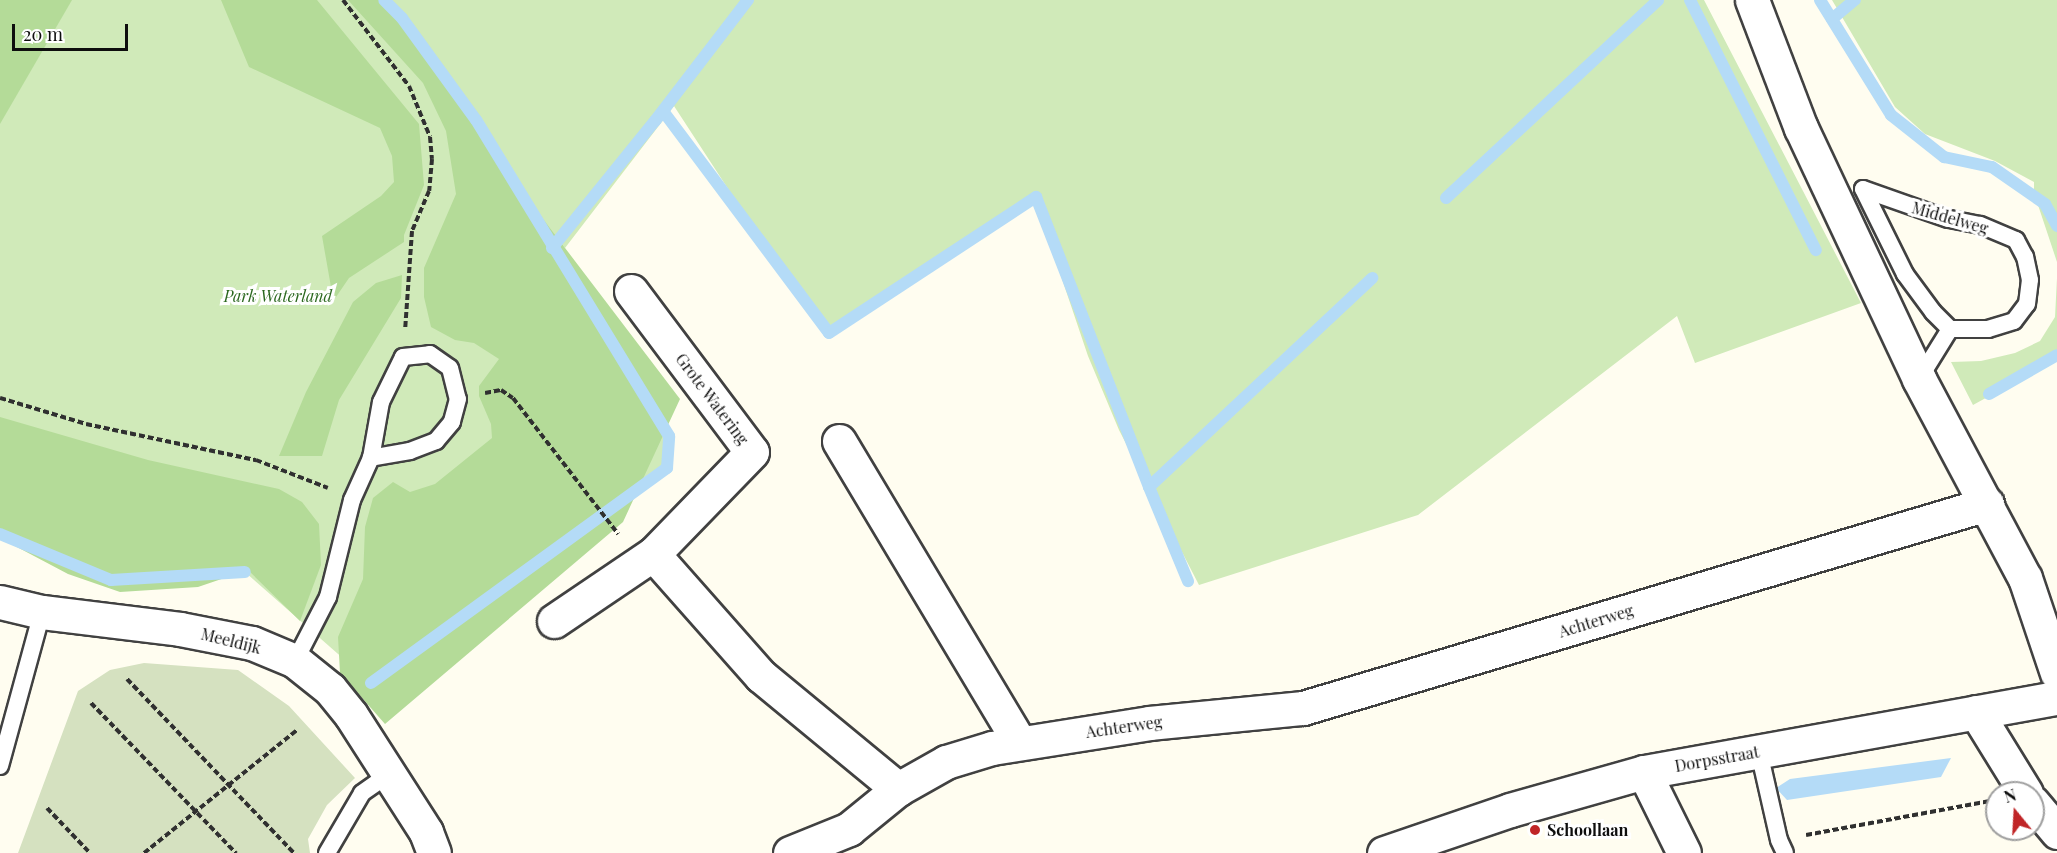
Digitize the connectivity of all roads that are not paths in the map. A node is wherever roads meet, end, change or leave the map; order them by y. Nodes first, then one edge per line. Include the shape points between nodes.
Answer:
1 (1752, 0) edge
2 (631, 291) dead end
3 (1950, 329) junction
4 (1919, 380) junction
5 (839, 441) dead end
6 (371, 458) junction
7 (1987, 504) junction
8 (653, 554) junction
9 (0, 602) edge
10 (42, 612) junction
11 (554, 621) dead end
12 (295, 661) junction
13 (2057, 672) edge
14 (2057, 698) edge
15 (1976, 712) junction
16 (1020, 743) junction
17 (1759, 752) junction
18 (0, 766) edge
19 (1644, 772) junction
20 (388, 775) junction
21 (2019, 781) edge
22 (898, 789) junction
23 (2045, 818) edge
24 (2057, 832) edge
25 (1782, 846) edge
26 (327, 853) edge
27 (434, 853) edge
28 (790, 853) edge
29 (1384, 853) edge
30 (1684, 853) edge

1 - 4 street via 1801,128
2 - 8 street, Grote Watering via 752,452
3 - 3 lane, Middelweg via 1905,274 1863,189 2016,240 2030,280 2027,304 2014,321 1988,329
3 - 4 lane
4 - 7 street
5 - 16 street
6 - 6 lane via 381,402 403,357 430,354 450,368 458,399 452,422 436,441 410,451
6 - 12 lane via 352,500 328,597
7 - 13 street via 2025,578
7 - 16 street, Achterweg via 1303,708 1149,723
8 - 11 street, Grote Watering
8 - 22 street via 761,676
9 - 10 street, Meeldijk
10 - 12 street, Meeldijk via 180,629 252,643
10 - 18 lane
12 - 20 street, Meeldijk via 330,689
14 - 15 street, Dorpsstraat
15 - 17 street, Dorpsstraat
15 - 21 street
16 - 22 street, Achterweg via 946,762
17 - 19 street, Dorpsstraat
17 - 25 lane
19 - 29 street, Dorpsstraat via 1510,810
19 - 30 street
20 - 26 lane via 362,793
20 - 27 street, Meeldijk via 426,832
22 - 28 street, Achterweg via 849,829
23 - 24 street

